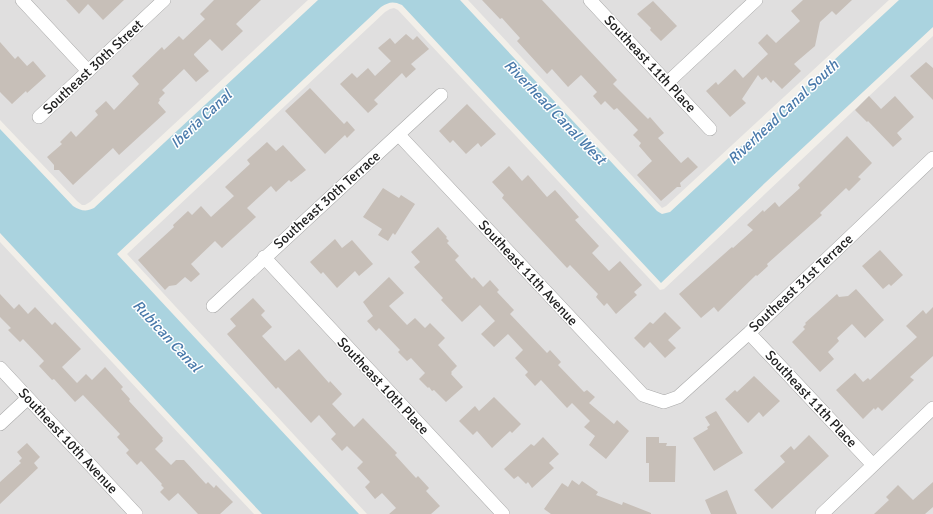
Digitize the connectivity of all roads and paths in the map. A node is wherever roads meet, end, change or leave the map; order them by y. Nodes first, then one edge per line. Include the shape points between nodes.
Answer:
1 (22, 0) edge
2 (164, 0) edge
3 (590, 0) edge
4 (756, 0) edge
5 (88, 71) junction
6 (667, 82) junction
7 (441, 95) dead end
8 (39, 117) dead end
9 (710, 129) dead end
10 (399, 135) junction
11 (933, 158) edge
12 (264, 258) junction
13 (213, 306) dead end
14 (749, 332) junction
15 (0, 368) edge
16 (28, 398) junction
17 (664, 402) joint
18 (933, 408) edge
19 (0, 424) edge
20 (873, 465) junction
21 (136, 514) edge
22 (503, 514) edge
23 (822, 514) edge

1 - 5 street
2 - 5 street, Southeast 30th Street
3 - 6 street, Southeast 11th Place
4 - 6 street
5 - 8 street, Southeast 30th Street
6 - 9 street, Southeast 11th Place
7 - 10 street, Southeast 30th Terrace
10 - 12 street, Southeast 30th Terrace
10 - 17 street, Southeast 11th Avenue via 643,395
11 - 14 street, Southeast 31st Terrace
12 - 13 street, Southeast 30th Terrace
12 - 22 street, Southeast 10th Place
14 - 17 street, Southeast 31st Terrace via 678,397
14 - 20 street, Southeast 11th Place
15 - 16 street, Southeast 10th Avenue
16 - 19 street
16 - 21 street, Southeast 10th Avenue
18 - 20 street
20 - 23 street

